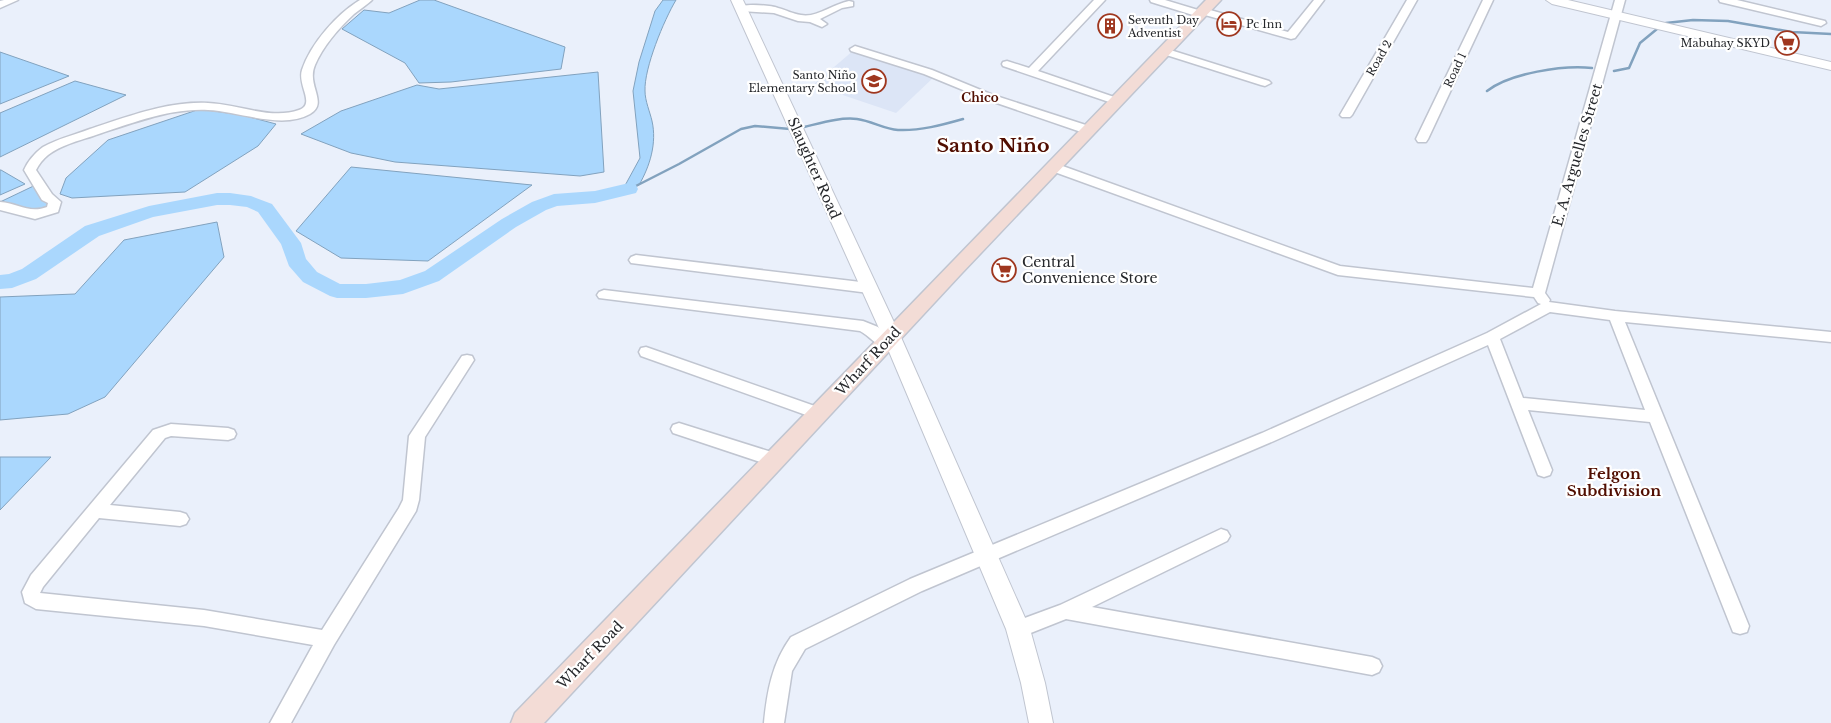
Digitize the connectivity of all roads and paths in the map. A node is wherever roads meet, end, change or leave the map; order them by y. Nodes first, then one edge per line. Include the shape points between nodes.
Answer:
1 (13, 0) edge
2 (367, 0) edge
3 (1100, 0) edge
4 (1154, 0) edge
5 (1319, 0) edge
6 (1412, 0) edge
7 (1488, 0) edge
8 (1552, 0) edge
9 (1620, 0) edge
10 (1724, 0) edge
11 (739, 4) edge
12 (849, 4) dead end
13 (0, 5) edge
14 (1206, 8) edge
15 (1615, 15) junction
16 (812, 19) junction
17 (1821, 23) dead end
18 (822, 24) dead end
19 (855, 49) dead end
20 (1164, 51) junction
21 (1006, 64) dead end
22 (1831, 66) edge
23 (1031, 72) junction
24 (1265, 83) dead end
25 (1116, 101) junction
26 (1346, 116) dead end
27 (1088, 130) junction
28 (1422, 139) dead end
29 (1053, 167) junction
30 (0, 206) edge
31 (636, 260) dead end
32 (869, 288) junction
33 (1538, 293) junction
34 (604, 295) dead end
35 (1548, 307) junction
36 (1614, 316) junction
37 (1492, 337) junction
38 (888, 338) junction
39 (1829, 340) edge
40 (646, 352) dead end
41 (467, 360) dead end
42 (1518, 403) junction
43 (820, 414) junction
44 (1656, 417) junction
45 (679, 429) dead end
46 (228, 434) dead end
47 (775, 460) junction
48 (1544, 470) dead end
49 (95, 510) junction
50 (180, 519) dead end
51 (1221, 536) dead end
52 (984, 555) junction
53 (1066, 611) junction
54 (1740, 626) dead end
55 (1018, 629) junction
56 (327, 639) junction
57 (1372, 666) dead end
58 (280, 723) edge
59 (525, 723) edge
60 (774, 723) edge
61 (1041, 723) edge

1 - 13 street
2 - 30 street via 350,12 314,57 306,74 312,103 303,112 284,116 208,106 124,122 65,143 34,161 30,170 47,197 56,202 53,209 33,216 14,207
3 - 23 street
4 - 14 street
5 - 14 street via 1292,36
6 - 26 street, Road 2
7 - 28 street, Road 1
8 - 15 street
9 - 15 street, E. A. Arguelles Street
10 - 17 street
11 - 16 street
11 - 32 street, Slaughter Road
12 - 16 street
14 - 20 main road, Wharf Road
15 - 22 street
15 - 33 street, E. A. Arguelles Street
16 - 18 street
19 - 27 street
20 - 24 street
20 - 25 main road, Wharf Road
21 - 23 street
23 - 25 street
25 - 27 main road, Wharf Road
27 - 29 main road, Wharf Road
29 - 33 street via 1338,270
29 - 38 main road, Wharf Road
31 - 32 street
32 - 38 street, Slaughter Road
33 - 35 street
34 - 38 street via 863,326
35 - 36 street
35 - 37 street
36 - 39 street
36 - 44 street
37 - 42 street
37 - 52 street via 1268,437
38 - 43 main road, Wharf Road
38 - 52 street, Slaughter Road
40 - 43 street
41 - 56 street via 417,436 411,500 407,511
42 - 44 street
42 - 48 street
43 - 47 main road, Wharf Road
44 - 54 street
45 - 47 street
46 - 49 street via 171,430 159,434
47 - 59 main road, Wharf Road
49 - 50 street
49 - 56 street via 37,581 31,592 36,601 204,618
51 - 53 street
52 - 55 street, Slaughter Road
52 - 60 street via 798,643 789,653 779,679
53 - 55 street
53 - 57 street
55 - 61 street, Slaughter Road
56 - 58 street

